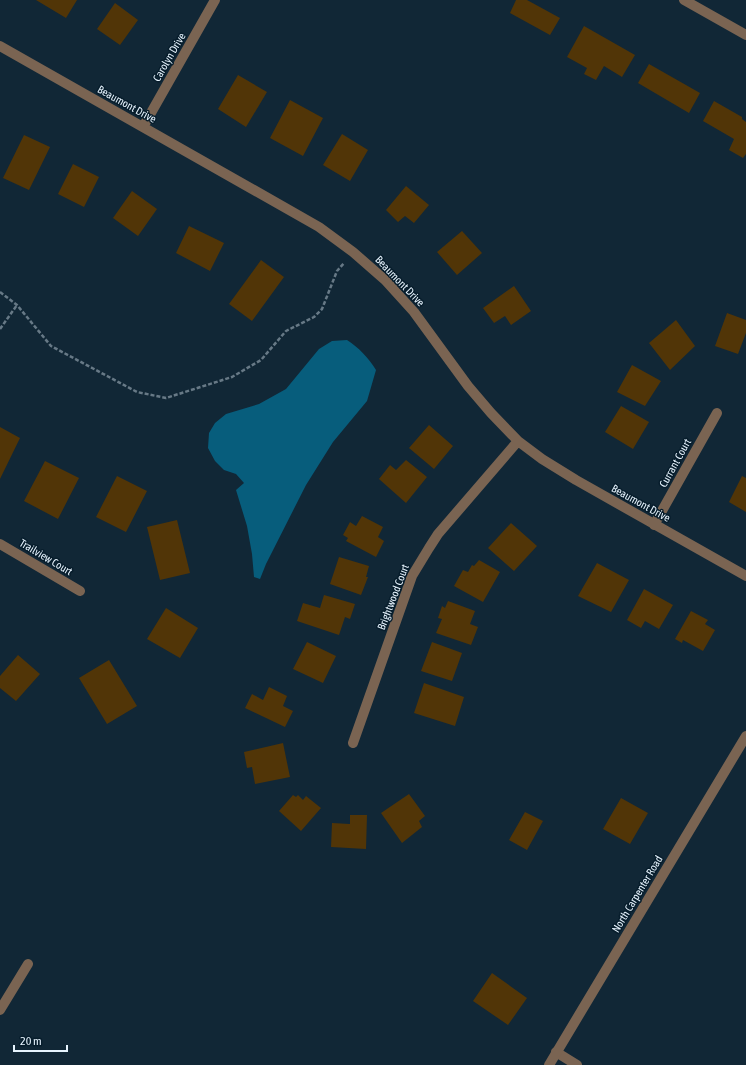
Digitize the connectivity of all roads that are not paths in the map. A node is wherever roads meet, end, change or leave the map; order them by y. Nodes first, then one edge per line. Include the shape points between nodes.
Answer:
1 (215, 0) edge
2 (684, 0) edge
3 (746, 35) edge
4 (0, 46) edge
5 (143, 127) junction
6 (717, 413) dead end
7 (518, 441) junction
8 (654, 525) junction
9 (0, 544) edge
10 (746, 576) edge
11 (80, 591) dead end
12 (746, 736) edge
13 (353, 743) dead end
14 (28, 964) dead end
15 (0, 1010) edge
16 (556, 1052) junction
17 (549, 1065) edge
18 (577, 1065) edge

1 - 5 street, Carolyn Drive
2 - 3 street
4 - 5 street, Beaumont Drive
5 - 7 street, Beaumont Drive via 319,227 353,252 385,280 414,312 468,386
6 - 8 street, Currant Court
7 - 8 street, Beaumont Drive via 550,465
7 - 13 street, Brightwood Court via 438,534 412,576
8 - 10 street, Beaumont Drive
9 - 11 street, Trailview Court
12 - 16 street, North Carpenter Road
14 - 15 street
16 - 17 street, North Carpenter Road
16 - 18 street

